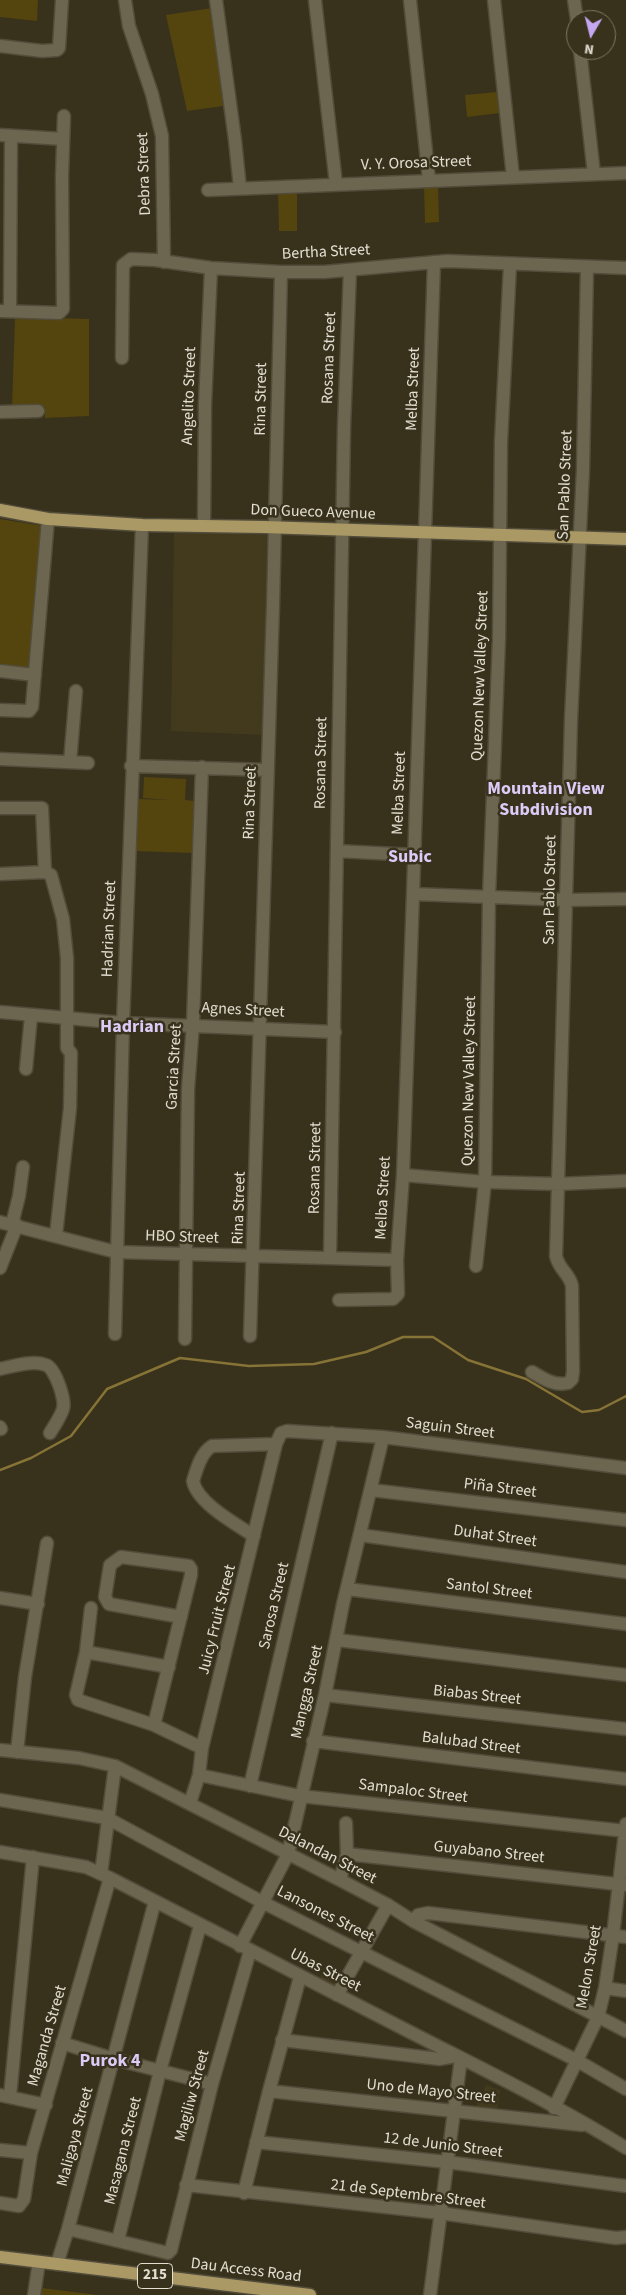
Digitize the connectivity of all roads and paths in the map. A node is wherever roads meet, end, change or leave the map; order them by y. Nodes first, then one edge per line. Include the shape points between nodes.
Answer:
1 (62, 0) edge
2 (125, 0) edge
3 (216, 0) edge
4 (315, 0) edge
5 (410, 0) edge
6 (494, 0) edge
7 (0, 46) edge
8 (581, 60) edge
9 (64, 116) dead end
10 (6, 135) edge
11 (63, 139) junction
12 (626, 172) edge
13 (594, 174) junction
14 (513, 177) junction
15 (429, 180) junction
16 (336, 184) junction
17 (240, 188) junction
18 (208, 190) dead end
19 (164, 262) junction
20 (434, 262) junction
21 (510, 265) junction
22 (211, 268) junction
23 (587, 268) junction
24 (626, 268) edge
25 (350, 270) junction
26 (281, 272) junction
27 (5, 311) edge
28 (122, 358) dead end
29 (38, 411) dead end
30 (0, 412) edge
31 (0, 510) edge
32 (48, 519) junction
33 (142, 525) junction
34 (204, 526) junction
35 (275, 527) junction
36 (343, 530) junction
37 (425, 532) junction
38 (501, 534) junction
39 (580, 537) junction
40 (626, 539) edge
41 (0, 671) edge
42 (34, 675) junction
43 (76, 691) dead end
44 (0, 710) edge
45 (0, 759) edge
46 (70, 762) junction
47 (88, 763) dead end
48 (132, 766) junction
49 (202, 767) junction
50 (268, 770) junction
51 (0, 808) edge
52 (337, 851) junction
53 (414, 855) junction
54 (44, 872) junction
55 (0, 874) edge
56 (413, 894) junction
57 (489, 897) junction
58 (626, 898) edge
59 (567, 900) junction
60 (0, 1012) edge
61 (31, 1016) junction
62 (67, 1018) junction
63 (123, 1023) junction
64 (193, 1024) junction
65 (260, 1028) junction
66 (335, 1032) junction
67 (26, 1069) dead end
68 (23, 1168) dead end
69 (403, 1174) junction
70 (626, 1181) edge
71 (485, 1182) junction
72 (559, 1184) junction
73 (9, 1224) edge
74 (56, 1235) junction
75 (116, 1252) junction
76 (187, 1254) junction
77 (254, 1257) junction
78 (330, 1258) junction
79 (397, 1260) junction
80 (476, 1266) dead end
81 (0, 1268) edge
82 (339, 1300) dead end
83 (115, 1334) dead end
84 (250, 1336) dead end
85 (185, 1339) dead end
86 (0, 1369) edge
87 (532, 1372) dead end
88 (50, 1433) dead end
89 (332, 1433) junction
90 (383, 1437) junction
91 (276, 1444) junction
92 (626, 1468) edge
93 (370, 1490) junction
94 (626, 1520) edge
95 (360, 1535) junction
96 (254, 1536) junction
97 (47, 1543) dead end
98 (626, 1572) edge
99 (347, 1589) junction
100 (0, 1598) edge
101 (38, 1604) junction
102 (91, 1608) dead end
103 (181, 1617) junction
104 (626, 1624) edge
105 (337, 1640) junction
106 (86, 1652) junction
107 (169, 1667) junction
108 (626, 1675) edge
109 (325, 1695) junction
110 (154, 1725) junction
111 (626, 1729) edge
112 (312, 1741) junction
113 (202, 1748) junction
114 (0, 1750) edge
115 (17, 1752) junction
116 (115, 1766) junction
117 (198, 1775) junction
118 (626, 1778) edge
119 (250, 1786) junction
120 (300, 1796) junction
121 (0, 1800) edge
122 (190, 1803) junction
123 (107, 1818) junction
124 (346, 1823) dead end
125 (626, 1828) edge
126 (0, 1852) edge
127 (288, 1854) junction
128 (347, 1854) junction
129 (33, 1857) junction
130 (106, 1876) junction
131 (340, 1880) junction
132 (622, 1884) edge
133 (155, 1901) junction
134 (264, 1903) junction
135 (388, 1905) junction
136 (413, 1921) junction
137 (200, 1926) junction
138 (613, 1935) junction
139 (626, 1937) edge
140 (245, 1948) junction
141 (361, 1952) junction
142 (300, 1977) junction
143 (605, 1988) junction
144 (626, 1991) edge
145 (337, 1995) junction
146 (598, 2017) junction
147 (626, 2032) edge
148 (282, 2040) junction
149 (62, 2043) junction
150 (459, 2057) junction
151 (114, 2059) junction
152 (576, 2060) junction
153 (160, 2071) junction
154 (212, 2084) junction
155 (626, 2089) edge
156 (269, 2091) junction
157 (5, 2095) edge
158 (46, 2105) junction
159 (554, 2108) junction
160 (454, 2110) junction
161 (591, 2126) junction
162 (256, 2142) junction
163 (626, 2148) edge
164 (0, 2150) edge
165 (31, 2153) junction
166 (447, 2162) junction
167 (186, 2186) junction
168 (626, 2186) edge
169 (244, 2193) junction
170 (0, 2203) edge
171 (440, 2213) junction
172 (68, 2229) junction
173 (626, 2237) edge
174 (118, 2240) junction
175 (0, 2257) edge
176 (40, 2262) junction
177 (56, 2264) junction
178 (34, 2295) edge
179 (310, 2295) edge
180 (430, 2295) edge

1 - 7 street via 57,50
2 - 19 street, Debra Street via 129,26 162,136
3 - 17 street
4 - 16 street
5 - 15 street
6 - 14 street
8 - 13 street
9 - 11 street
10 - 11 street
10 - 27 street
11 - 27 street via 63,309 59,313
12 - 13 street, V. Y. Orosa Street
13 - 14 street, V. Y. Orosa Street
14 - 15 street, V. Y. Orosa Street
15 - 16 street, V. Y. Orosa Street
16 - 17 street, V. Y. Orosa Street
17 - 18 street, V. Y. Orosa Street
19 - 22 street, Bertha Street
19 - 28 street, Bertha Street via 131,259 123,266
20 - 21 street, Bertha Street
20 - 25 street, Bertha Street
20 - 37 street, Melba Street
21 - 23 street, Bertha Street
21 - 38 street, Quezon New Valley Street via 501,442
22 - 26 street, Bertha Street
22 - 34 street, Angelito Street
23 - 24 street, Bertha Street
23 - 39 street, San Pablo Street
25 - 26 street, Bertha Street
25 - 36 street, Rosana Street
26 - 35 street, Rina Street
29 - 30 street
31 - 32 main road, Don Gueco Avenue
32 - 33 main road, Don Gueco Avenue
32 - 42 street
33 - 34 main road, Don Gueco Avenue
33 - 48 street, Hadrian Street
34 - 35 main road, Don Gueco Avenue
35 - 36 main road, Don Gueco Avenue
35 - 50 street, Rina Street
36 - 37 main road, Don Gueco Avenue
36 - 52 street, Rosana Street
37 - 38 main road, Don Gueco Avenue
37 - 53 street, Melba Street
38 - 39 main road, Don Gueco Avenue
38 - 57 street, Quezon New Valley Street
39 - 40 main road, Don Gueco Avenue
39 - 59 street, San Pablo Street
41 - 42 street
42 - 44 street via 31,710
43 - 46 street
45 - 46 street
46 - 47 street
48 - 49 street
48 - 63 street, Hadrian Street
49 - 50 street
49 - 64 street, Garcia Street
50 - 65 street, Rina Street
51 - 54 street via 42,808
52 - 53 street
52 - 66 street, Rosana Street
53 - 56 street, Melba Street
54 - 55 street
54 - 62 street via 51,874 63,919
56 - 57 street
56 - 69 street, Melba Street
57 - 59 street
57 - 71 street, Quezon New Valley Street
58 - 59 street
59 - 72 street, San Pablo Street
60 - 61 street, Agnes Street
61 - 62 street, Agnes Street
61 - 67 street
62 - 63 street, Agnes Street
62 - 74 street via 67,1048 71,1053 70,1108
63 - 64 street, Agnes Street
63 - 75 street, Hadrian Street
64 - 65 street, Agnes Street
64 - 76 street, Garcia Street via 188,1089
65 - 66 street, Agnes Street
65 - 77 street, Rina Street
66 - 78 street, Rosana Street
68 - 73 street via 19,1196
69 - 71 street
69 - 79 street, Melba Street
70 - 72 street
71 - 72 street
71 - 80 street, Quezon New Valley Street
72 - 87 street, San Pablo Street via 556,1256 558,1267 571,1279 572,1286 572,1378 568,1384 560,1385
73 - 74 street, HBO Street
73 - 81 street
74 - 75 street, HBO Street
75 - 76 street, HBO Street
75 - 83 street, Hadrian Street
76 - 77 street, HBO Street
76 - 85 street, Garcia Street
77 - 78 street, HBO Street
77 - 84 street, Rina Street
78 - 79 street, HBO Street
79 - 82 street, Melba Street via 396,1298
86 - 88 street via 36,1363 52,1369 63,1396 64,1408
89 - 90 street, Saguin Street
89 - 91 street, Saguin Street via 287,1431 281,1433
89 - 119 street, Sarosa Street
90 - 92 street, Saguin Street
90 - 93 street, Mangga Street
91 - 96 street, Juicy Fruit Street
91 - 96 street via 212,1446 199,1464 193,1480 199,1494 228,1520
93 - 94 street, Piña Street
93 - 95 street, Mangga Street
95 - 98 street, Duhat Street
95 - 99 street, Mangga Street
96 - 113 street, Juicy Fruit Street
97 - 101 street
99 - 104 street, Santol Street
99 - 105 street, Mangga Street
100 - 101 street
101 - 115 street via 25,1677
102 - 106 street
103 - 103 street via 109,1604 105,1597 110,1565 121,1557 189,1566 191,1574
103 - 107 street
105 - 108 street
105 - 109 street, Mangga Street
106 - 107 street
106 - 110 street via 76,1695 78,1700
107 - 110 street
109 - 111 street, Biabas Street
109 - 112 street, Mangga Street
110 - 113 street
112 - 118 street, Balubad Street
112 - 120 street, Mangga Street
113 - 117 street, Juicy Fruit Street
114 - 115 street, Dalandan Street
115 - 116 street, Dalandan Street via 79,1758
116 - 122 street, Dalandan Street
116 - 123 street, Maganda Street
117 - 119 street, Sampaloc Street
117 - 122 street, Juicy Fruit Street
119 - 120 street, Sampaloc Street
120 - 125 street, Sampaloc Street
120 - 127 street, Mangga Street
121 - 123 street, Lansones Street
122 - 127 street, Dalandan Street
123 - 130 street, Maganda Street
123 - 134 street, Lansones Street
124 - 128 street
125 - 132 street, Melon Street
126 - 129 street, Ubas Street
127 - 131 street, Dalandan Street
127 - 134 street, Mangga Street
128 - 131 street
128 - 132 street, Guyabano Street
129 - 130 street, Ubas Street via 86,1867
129 - 157 street
130 - 133 street, Ubas Street
130 - 149 street, Maganda Street
131 - 135 street, Dalandan Street
132 - 138 street, Melon Street
133 - 137 street, Ubas Street
133 - 151 street, Maligaya Street
134 - 140 street, Mangga Street
134 - 141 street, Lansones Street
135 - 136 street, Dalandan Street
135 - 141 street
136 - 138 street via 418,1915 428,1913
136 - 146 street, Dalandan Street
137 - 140 street, Ubas Street
137 - 153 street, Masagana Street
138 - 139 street
138 - 143 street, Melon Street
140 - 142 street, Ubas Street
140 - 154 street, Magiliw Street
141 - 145 street
141 - 152 street, Lansones Street
142 - 145 street, Ubas Street
142 - 148 street
143 - 144 street
143 - 146 street, Melon Street
145 - 150 street, Ubas Street
146 - 147 street, Dalandan Street
146 - 152 street, Melon Street
148 - 150 street via 439,2058
148 - 156 street
149 - 151 street
149 - 158 street, Maganda Street
150 - 159 street, Ubas Street
150 - 160 street
151 - 153 street
151 - 172 street, Maligaya Street
152 - 155 street, Lansones Street
152 - 159 street, Melon Street
153 - 154 street
153 - 174 street, Masagana Street
154 - 167 street, Magiliw Street
156 - 160 street, Uno de Mayo Street
156 - 162 street
157 - 158 street
158 - 165 street, Maganda Street
159 - 161 street, Ubas Street
160 - 161 street, Uno de Mayo Street
160 - 166 street
161 - 163 street, Ubas Street
162 - 166 street, 12 de Junio Street
162 - 169 street
164 - 165 street
165 - 170 street, Maganda Street via 24,2199 19,2206
166 - 168 street, 12 de Junio Street
166 - 171 street
167 - 169 street, 21 de Septembre Street
167 - 174 street, Magiliw Street via 168,2253
169 - 171 street, 21 de Septembre Street
171 - 173 street, 21 de Septembre Street
171 - 180 street
172 - 174 street
172 - 177 street, Maligaya Street
175 - 176 main road, Dau Access Road / 215
176 - 177 main road, Dau Access Road / 215
176 - 178 street
177 - 179 main road, Dau Access Road / 215

